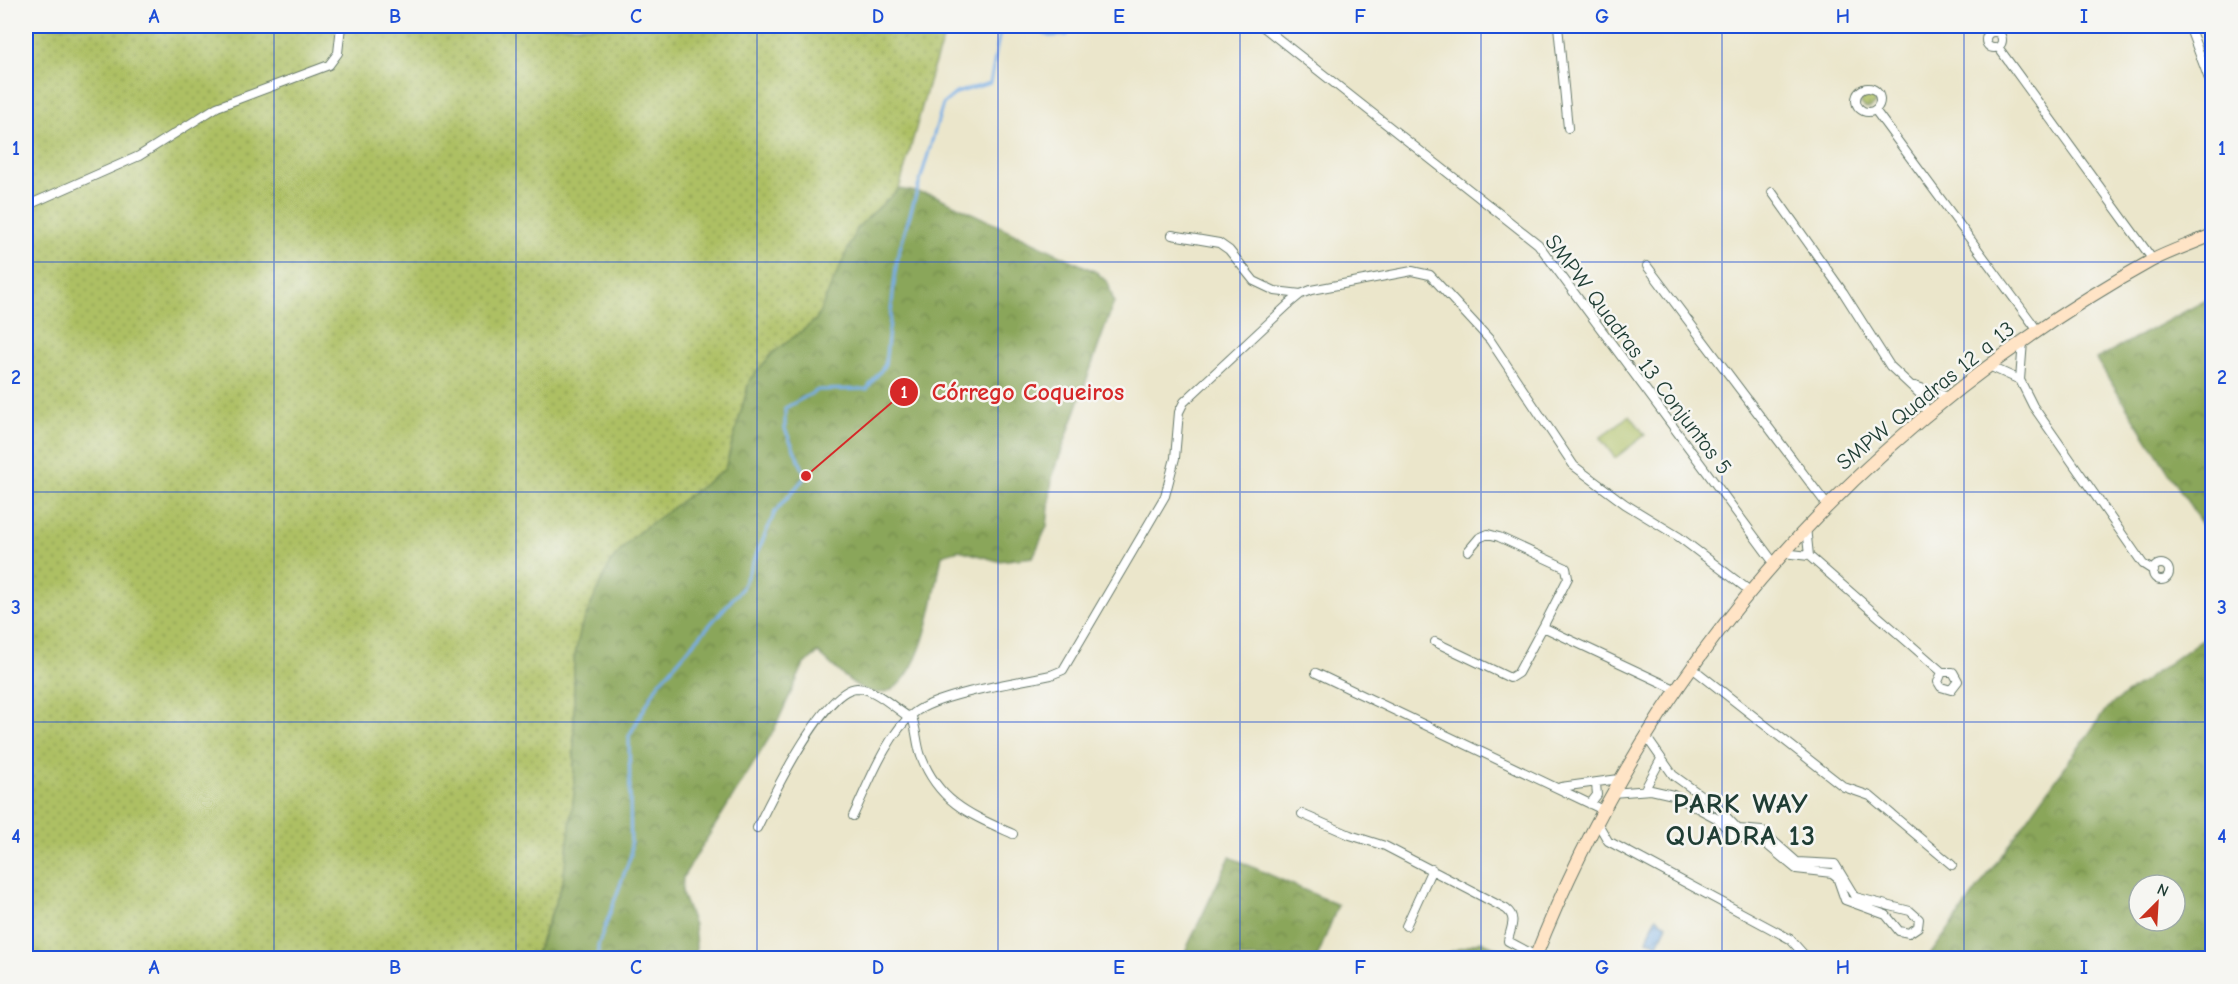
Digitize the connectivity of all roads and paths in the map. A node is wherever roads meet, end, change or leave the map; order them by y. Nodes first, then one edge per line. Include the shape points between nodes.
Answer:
1 (341, 26) edge
2 (1262, 26) edge
3 (1558, 26) edge
4 (2189, 26) edge
5 (1998, 47) dead end
6 (2212, 87) edge
7 (1875, 110) dead end
8 (1568, 128) dead end
9 (1772, 192) dead end
10 (26, 206) edge
11 (1172, 235) dead end
12 (2212, 235) edge
13 (2153, 260) junction
14 (1647, 266) dead end
15 (1301, 294) junction
16 (2038, 331) junction
17 (2023, 341) junction
18 (1989, 366) junction
19 (2020, 380) junction
20 (1915, 386) junction
21 (1949, 397) junction
22 (1927, 414) junction
23 (1827, 505) junction
24 (1806, 527) junction
25 (1468, 551) dead end
26 (1783, 553) junction
27 (1809, 556) junction
28 (1774, 563) junction
29 (2154, 571) dead end
30 (1750, 591) junction
31 (1543, 627) junction
32 (1435, 642) dead end
33 (1691, 666) junction
34 (1942, 672) dead end
35 (1316, 673) dead end
36 (1675, 689) junction
37 (910, 716) junction
38 (1646, 735) junction
39 (1661, 759) junction
40 (1619, 779) junction
41 (1596, 784) junction
42 (1586, 785) junction
43 (1558, 786) junction
44 (1645, 789) junction
45 (1612, 793) junction
46 (1588, 803) junction
47 (1603, 810) junction
48 (1302, 814) dead end
49 (853, 816) dead end
50 (1597, 822) junction
51 (757, 828) dead end
52 (1013, 834) dead end
53 (1608, 841) junction
54 (1585, 846) junction
55 (1952, 865) dead end
56 (1432, 869) junction
57 (1406, 926) dead end
58 (1536, 957) edge
59 (1807, 958) edge

1 - 10 street via 338,53 329,65 217,106 139,156
2 - 28 street, SMPW Quadras 13 Conjuntos 5 via 1538,244
3 - 8 street
4 - 6 street
5 - 13 street
7 - 16 street
9 - 20 street via 1890,366
11 - 15 street via 1219,243 1254,281 1275,291
12 - 13 street, SMPW Quadras 12 a 13
13 - 16 street, SMPW Quadras 12 a 13
14 - 23 street
15 - 30 street via 1412,271 1430,275 1490,340 1574,466 1685,541
15 - 37 street via 1180,407 1175,458 1165,496 1063,670 962,694
16 - 17 street, SMPW Quadras 12 a 13
17 - 18 street, SMPW Quadras 12 a 13
17 - 19 street
18 - 19 street
18 - 21 street, SMPW Quadras 12 a 13
19 - 29 street via 2033,406 2143,564
20 - 21 street
20 - 22 street via 1926,404
21 - 22 street, SMPW Quadras 12 a 13
22 - 23 street, SMPW Quadras 12 a 13
23 - 24 street, SMPW Quadras 12 a 13
24 - 26 street, SMPW Quadras 12 a 13
24 - 27 street
25 - 31 street via 1479,538 1494,535 1566,568 1568,578
26 - 27 street
26 - 28 street, SMPW Quadras 12 a 13
27 - 34 street
28 - 30 street, SMPW Quadras 12 a 13
30 - 33 street, SMPW Quadras 12 a 13
31 - 32 street via 1518,674 1510,678
31 - 36 street
33 - 36 street, SMPW Quadras 12 a 13
33 - 55 street via 1844,787 1884,807 1912,835
35 - 43 street
36 - 38 street, SMPW Quadras 12 a 13
37 - 49 street via 879,761
37 - 51 street via 864,689 854,689 840,697 813,726
37 - 52 street via 922,758 943,794 964,810
38 - 39 street
38 - 40 street, SMPW Quadras 12 a 13
39 - 44 street
39 - 44 street via 1678,780 1716,806 1738,829 1762,831 1797,862 1835,864 1855,897 1910,911 1919,919 1918,927 1909,933 1899,931 1886,915 1845,900 1832,873 1796,869 1761,840 1735,837 1722,822 1687,802
40 - 41 street
40 - 45 street, SMPW Quadras 12 a 13
41 - 42 street
41 - 46 street via 1598,792
42 - 43 street
42 - 46 street
43 - 46 street
44 - 45 street
45 - 47 street, SMPW Quadras 12 a 13
46 - 47 street
47 - 50 street, SMPW Quadras 12 a 13
48 - 56 street
50 - 53 street
50 - 54 street, SMPW Quadras 12 a 13
53 - 54 street
53 - 59 street via 1790,939
54 - 58 street, SMPW Quadras 12 a 13
56 - 57 street
56 - 58 street via 1509,912 1513,922 1508,941

